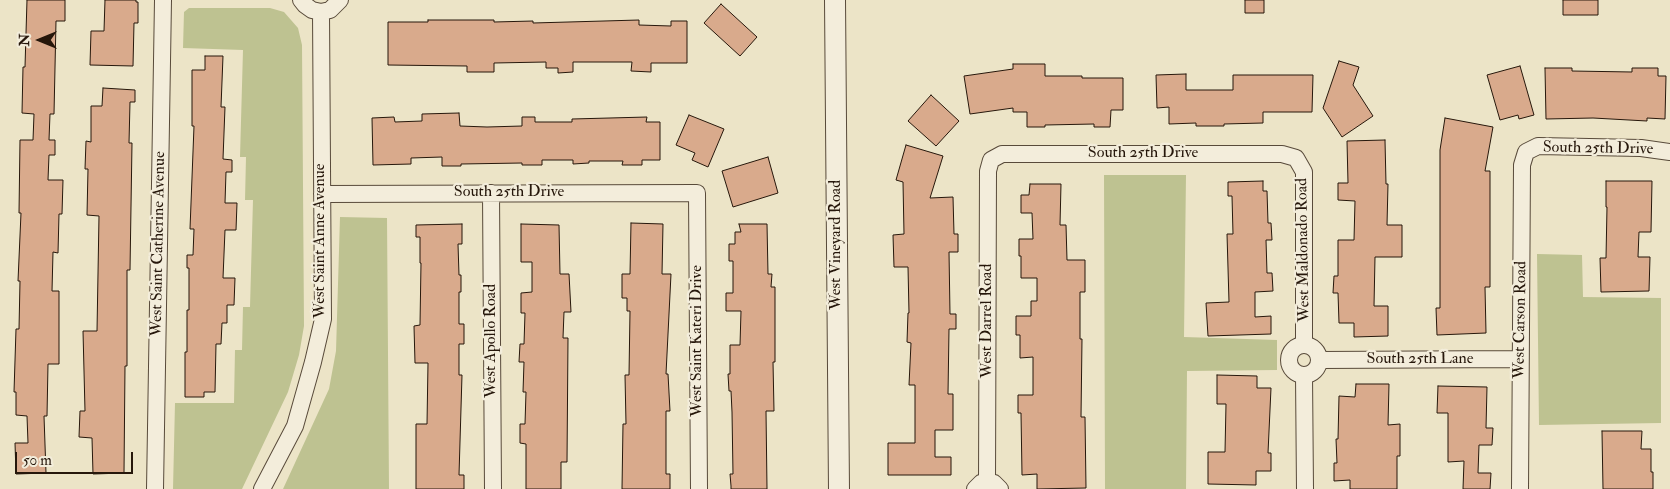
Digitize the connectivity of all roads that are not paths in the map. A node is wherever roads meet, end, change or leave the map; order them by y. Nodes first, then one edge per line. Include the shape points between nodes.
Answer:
1 (163, 0) edge
2 (301, 0) edge
3 (340, 0) edge
4 (835, 0) edge
5 (321, 12) junction
6 (1526, 152) joint
7 (1670, 152) edge
8 (1296, 158) joint
9 (991, 160) joint
10 (491, 193) junction
11 (697, 193) joint
12 (322, 194) junction
13 (1304, 344) junction
14 (1520, 359) junction
15 (1320, 360) junction
16 (1304, 375) junction
17 (987, 487) edge
18 (155, 489) edge
19 (262, 489) edge
20 (493, 489) edge
21 (699, 489) edge
22 (839, 489) edge
23 (1305, 489) edge
24 (1520, 489) edge

1 - 18 street, West Saint Catherine Avenue
2 - 5 street via 305,6
3 - 5 street via 330,10
4 - 22 street, West Vineyard Road
5 - 12 street, West Saint Anne Avenue
6 - 7 street, South 25th Drive via 1538,146 1641,148
6 - 14 street, West Carson Road via 1522,165
8 - 9 street, South 25th Drive via 1282,154 1002,154
8 - 13 street, West Maldonado Road via 1304,172
9 - 17 street, West Darrel Road via 988,171
10 - 11 street, South 25th Drive
10 - 12 street, South 25th Drive
10 - 20 street, West Apollo Road
11 - 21 street, West Saint Kateri Drive
12 - 19 street, West Saint Anne Avenue via 323,319 295,426
13 - 15 street, West Maldonado Road via 1316,350
13 - 16 street, West Maldonado Road via 1292,350 1288,360 1292,370
14 - 15 street, South 25th Lane
14 - 24 street, West Carson Road
15 - 16 street via 1316,370
16 - 23 street

